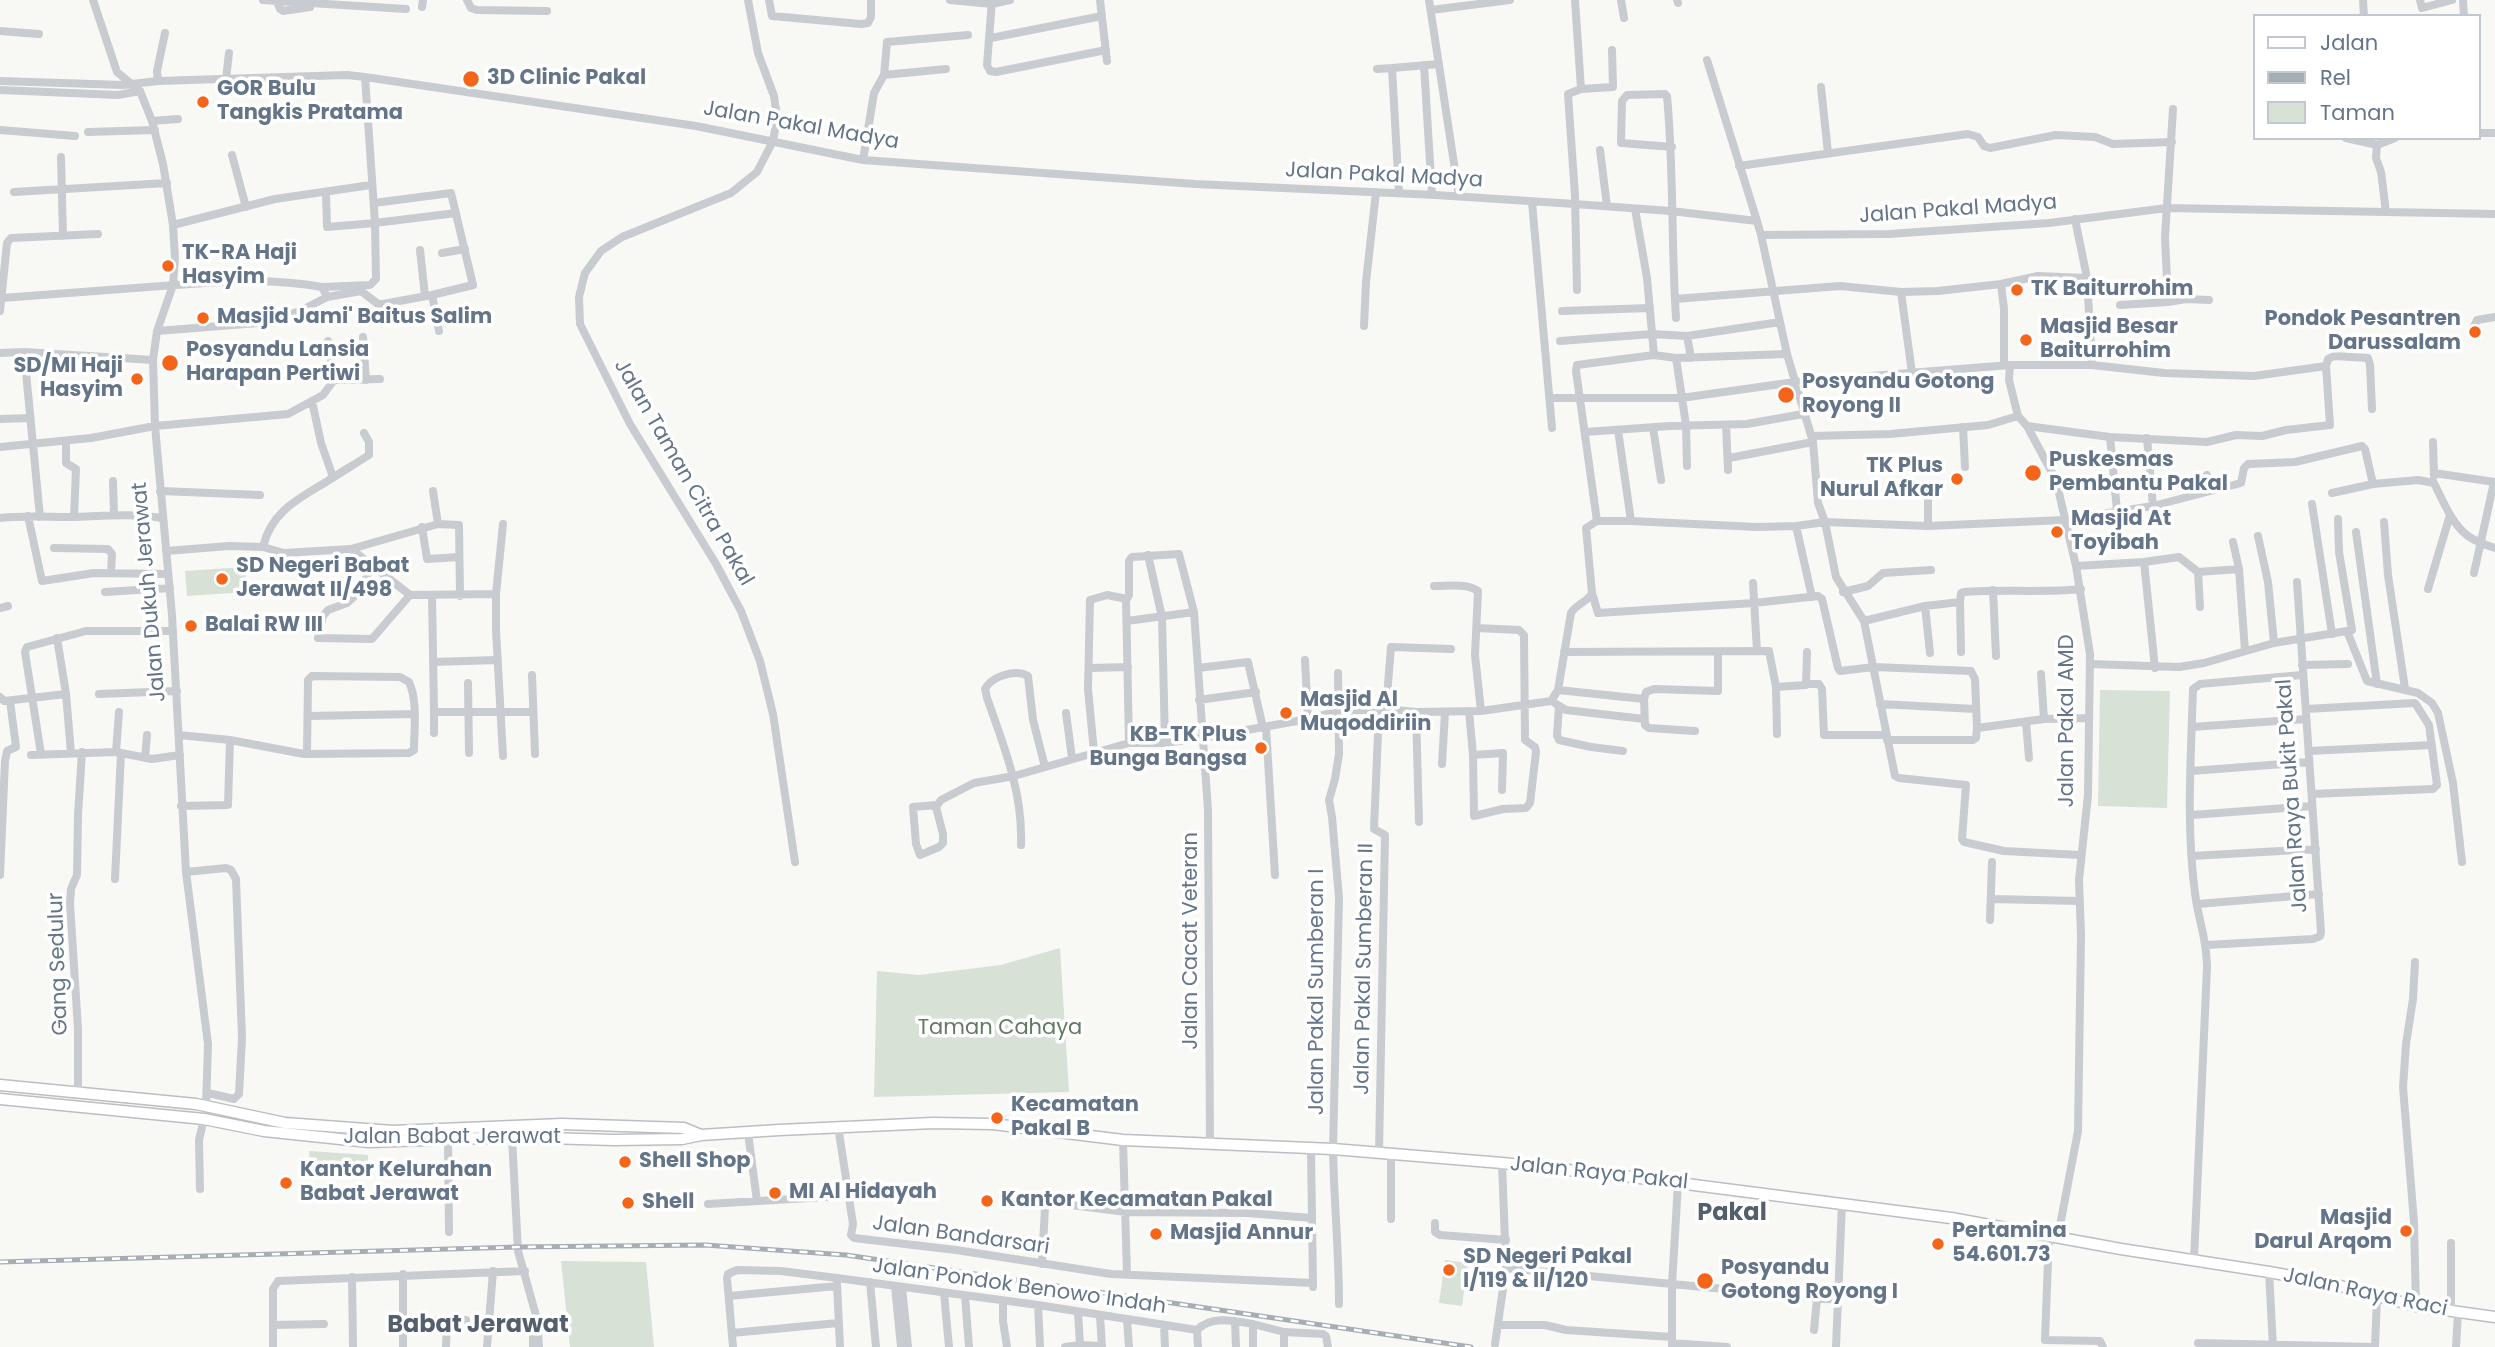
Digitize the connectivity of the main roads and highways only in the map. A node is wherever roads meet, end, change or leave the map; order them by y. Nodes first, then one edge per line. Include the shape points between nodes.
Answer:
1 (0, 1085) edge
2 (0, 1099) edge
3 (1042, 1131) joint
4 (701, 1135) junction
5 (2194, 1260) joint
6 (2495, 1317) edge

1 - 4 main road, Jalan Babat Jerawat via 208,1098 285,1123 365,1130 562,1124 684,1128
2 - 4 main road, Jalan Babat Jerawat via 204,1119 264,1131 361,1141 682,1139
3 - 4 main road, Jalan Babat Jerawat via 933,1123
3 - 5 main road, Jalan Raya Pakal via 1123,1140 1210,1134 1311,1150 1334,1145 1678,1182 1842,1203
5 - 6 main road, Jalan Raya Raci via 2329,1283 2416,1306

